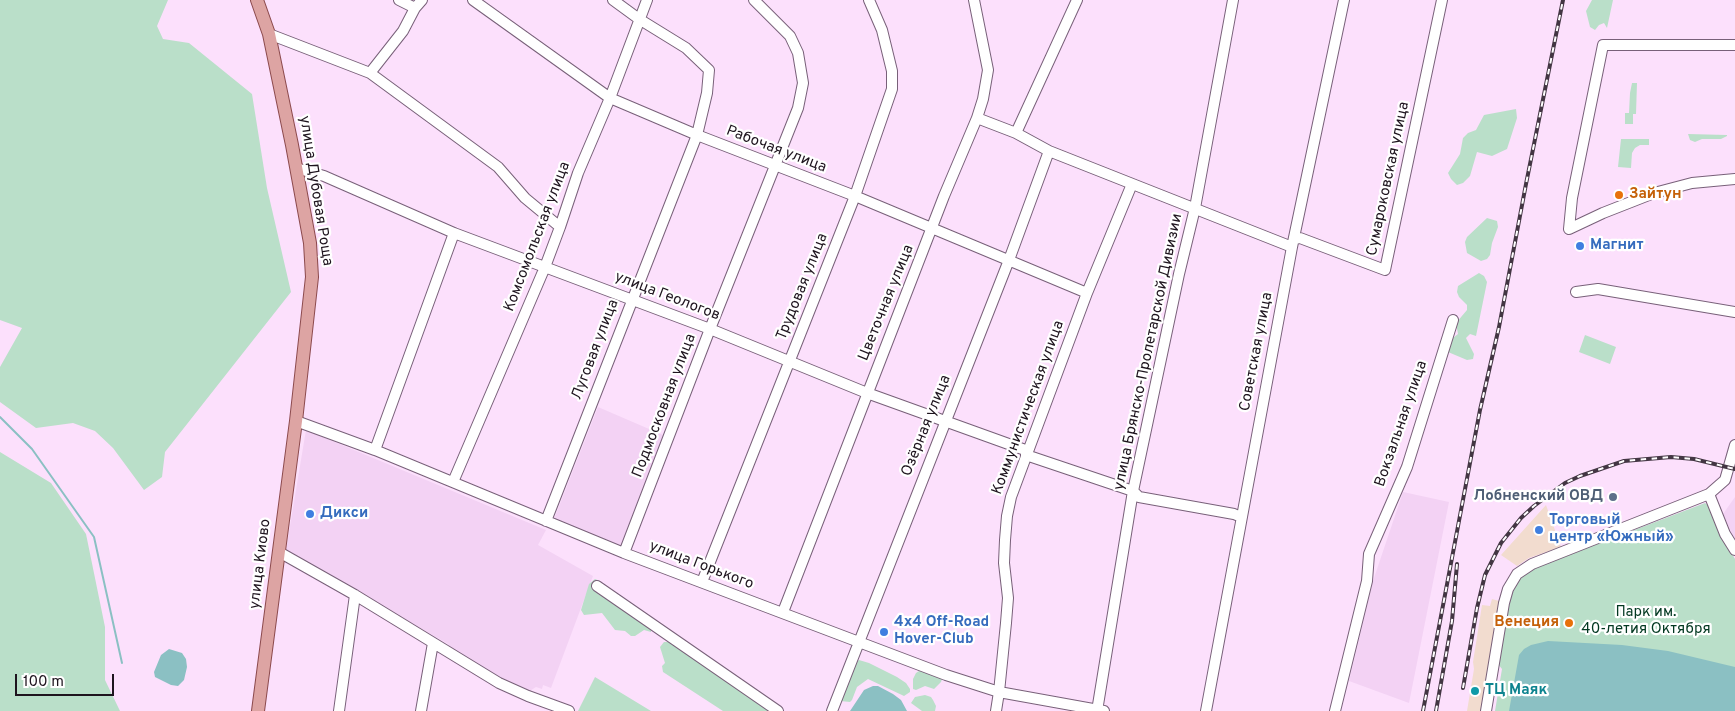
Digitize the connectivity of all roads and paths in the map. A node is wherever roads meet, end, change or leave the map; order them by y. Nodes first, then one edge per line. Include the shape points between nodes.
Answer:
1 (258, 0) edge
2 (399, 0) edge
3 (473, 0) edge
4 (613, 0) edge
5 (647, 0) edge
6 (754, 0) edge
7 (869, 0) edge
8 (974, 0) edge
9 (1077, 0) edge
10 (1233, 0) edge
11 (1344, 0) edge
12 (1442, 0) edge
13 (419, 4) edge
14 (639, 19) junction
15 (268, 34) junction
16 (1735, 45) edge
17 (370, 73) junction
18 (610, 98) junction
19 (977, 118) junction
20 (1016, 133) junction
21 (697, 135) junction
22 (1049, 151) junction
23 (775, 166) junction
24 (296, 168) junction
25 (1735, 179) edge
26 (1132, 184) junction
27 (855, 196) junction
28 (1195, 208) junction
29 (560, 227) junction
30 (932, 229) junction
31 (454, 233) junction
32 (1293, 243) junction
33 (1009, 260) junction
34 (545, 267) junction
35 (1576, 292) dead end
36 (1087, 293) junction
37 (633, 300) junction
38 (1735, 312) edge
39 (1452, 320) dead end
40 (710, 329) junction
41 (789, 362) junction
42 (867, 393) junction
43 (296, 421) junction
44 (945, 421) junction
45 (1735, 446) edge
46 (375, 450) junction
47 (1027, 453) junction
48 (453, 482) junction
49 (1133, 491) junction
50 (1709, 494) junction
51 (1241, 517) junction
52 (546, 521) junction
53 (1735, 550) edge
54 (279, 552) junction
55 (624, 553) junction
56 (702, 582) junction
57 (597, 586) dead end
58 (355, 595) junction
59 (783, 612) junction
60 (858, 641) junction
61 (433, 643) junction
62 (999, 692) junction
63 (258, 711) edge
64 (339, 711) edge
65 (421, 711) edge
66 (569, 711) edge
67 (778, 711) edge
68 (832, 711) edge
69 (996, 711) edge
70 (1100, 711) edge
71 (1206, 711) edge
72 (1335, 711) edge
73 (1486, 711) edge

1 - 15 main road, улица Дубовая Роща
2 - 13 street
3 - 18 street, Рабочая улица
4 - 14 street
5 - 14 street, Комсомольская улица
6 - 23 street, Подмосковная улица via 790,36 798,53 803,83 798,108
7 - 27 street, Трудовая улица via 882,30 892,71 892,89
8 - 19 street, Цветочная улица via 988,70
9 - 20 street
10 - 28 street, улица Брянско-Пролетарской Дивизии
11 - 32 street, Советская улица
12 - 32 street, Сумароковская улица via 1385,270 1300,238
13 - 17 street
14 - 18 street, Комсомольская улица
14 - 21 street, Луговая улица via 686,48 709,70
15 - 17 street
15 - 24 main road, улица Дубовая Роща
16 - 25 street via 1603,45 1568,229 1654,193 1692,183
17 - 29 street via 498,167 525,198
18 - 21 street, Рабочая улица
18 - 29 street, Комсомольская улица via 578,173
19 - 20 street
19 - 30 street, Цветочная улица
20 - 22 street
21 - 23 street, Рабочая улица
21 - 37 street, Луговая улица
22 - 26 street
22 - 33 street, Озёрная улица
23 - 27 street, Рабочая улица
23 - 40 street, Подмосковная улица
24 - 31 street, улица Геологов via 324,176
24 - 43 main road, улица Дубовая Роща via 310,243 312,277
26 - 28 street
26 - 36 street, Коммунистическая улица
27 - 30 street, Рабочая улица
27 - 41 street, Трудовая улица
28 - 32 street
28 - 49 street, улица Брянско-Пролетарской Дивизии
29 - 34 street, Комсомольская улица
30 - 33 street, Рабочая улица
30 - 42 street, Цветочная улица
31 - 34 street, улица Геологов
31 - 46 street
32 - 51 street, Советская улица
33 - 36 street, Рабочая улица
33 - 44 street, Озёрная улица
34 - 37 street, улица Геологов
34 - 48 street, Комсомольская улица
35 - 38 street via 1598,289
36 - 47 street, Коммунистическая улица
37 - 40 street, улица Геологов
37 - 52 street, Луговая улица
39 - 72 street, Вокзальная улица via 1407,467 1368,554 1367,580
40 - 41 street, улица Геологов
40 - 55 street, Подмосковная улица
41 - 42 street, улица Геологов
41 - 56 street, Трудовая улица
42 - 44 street, улица Геологов
42 - 59 street, Цветочная улица
43 - 46 street, улица Горького
43 - 54 main road, улица Киово
44 - 47 street, улица Геологов
44 - 60 street, Озёрная улица
45 - 50 street via 1725,480
46 - 48 street, улица Горького
47 - 49 street, улица Геологов
47 - 62 street, Коммунистическая улица via 1007,516 1004,563 1008,598
48 - 52 street, улица Горького
49 - 51 street, улица Геологов via 1139,497
49 - 70 street, улица Брянско-Пролетарской Дивизии
50 - 53 street
50 - 73 street via 1532,564 1517,574 1504,603
51 - 71 street, Советская улица
52 - 55 street, улица Горького
54 - 58 street
54 - 63 main road, улица Киово
55 - 56 street, улица Горького
56 - 59 street, улица Горького
57 - 67 street
58 - 61 street
58 - 64 street
59 - 60 street, улица Горького
60 - 62 street, улица Горького
60 - 68 street, Озёрная улица
61 - 65 street
61 - 66 street via 499,684
62 - 69 street, Коммунистическая улица
62 - 70 street, улица Горького

